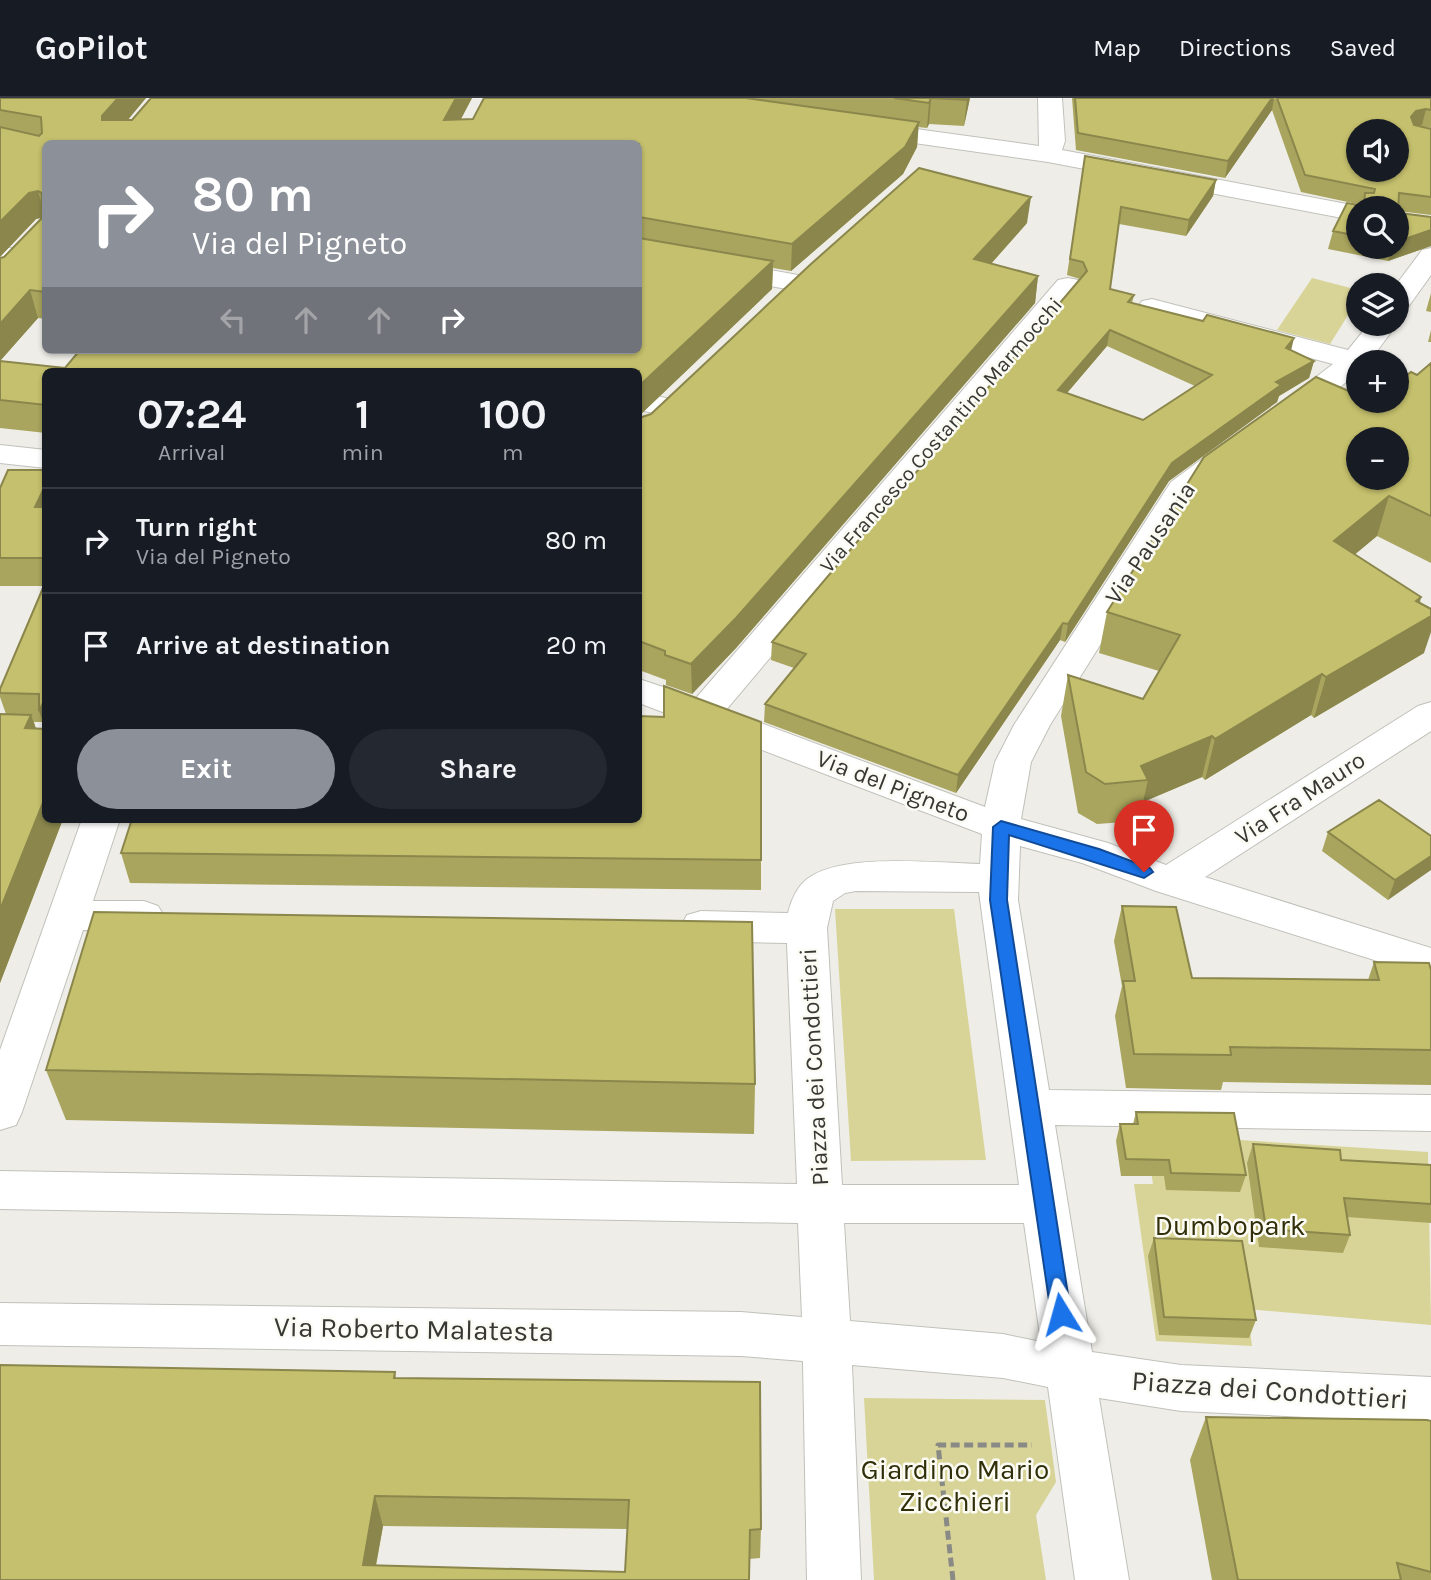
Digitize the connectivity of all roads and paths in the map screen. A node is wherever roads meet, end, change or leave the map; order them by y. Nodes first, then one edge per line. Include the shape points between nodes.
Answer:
1 (1050, 98) edge
2 (846, 127) edge
3 (1048, 155) junction
4 (1346, 211) edge
5 (25, 252) edge
6 (642, 254) edge
7 (1431, 256) edge
8 (0, 277) edge
9 (1068, 286) dead end
10 (1409, 286) edge
11 (778, 302) edge
12 (1152, 307) edge
13 (1374, 336) edge
14 (1363, 350) edge
15 (1346, 358) edge
16 (1346, 367) edge
17 (0, 454) edge
18 (42, 459) edge
19 (642, 691) edge
20 (703, 713) junction
21 (1431, 714) edge
22 (100, 823) edge
23 (1001, 827) junction
24 (998, 878) junction
25 (1170, 881) junction
26 (69, 915) junction
27 (179, 917) edge
28 (661, 926) edge
29 (807, 928) junction
30 (1431, 962) edge
31 (1030, 1107) junction
32 (0, 1112) edge
33 (1431, 1113) edge
34 (0, 1190) edge
35 (1046, 1203) junction
36 (821, 1204) junction
37 (0, 1324) edge
38 (827, 1342) junction
39 (1069, 1369) junction
40 (1431, 1401) edge
41 (1038, 1445) dead end
42 (834, 1580) edge
43 (953, 1580) edge
44 (1102, 1580) edge

1 - 3 street via 1053,141
2 - 3 street via 942,150
3 - 4 street
5 - 8 street
6 - 11 street via 808,274
7 - 10 street
9 - 20 street, Via Francesco Costantino Marmocchi
12 - 15 street
13 - 14 street, Via Pausania
16 - 23 street, Via Pausania via 1182,489 1032,725 1013,762
17 - 18 street
19 - 20 street, Via del Pigneto
20 - 23 street, Via del Pigneto
21 - 25 street, Via Fra Mauro
22 - 26 street
23 - 24 street
23 - 25 street, Via del Pigneto via 1094,853
24 - 29 street, Piazza dei Condottieri via 835,880 813,898
24 - 31 street
25 - 30 street, Via del Pigneto
26 - 27 street
26 - 32 street
28 - 29 street
29 - 36 street, Piazza dei Condottieri
31 - 33 street
31 - 35 street
34 - 36 street
35 - 36 street, Piazza dei Condottieri
35 - 39 street
36 - 38 street
37 - 38 street, Via Roberto Malatesta via 713,1334
38 - 39 street, Piazza dei Condottieri via 1003,1356
38 - 42 street
39 - 40 street, Piazza dei Condottieri via 1193,1389
39 - 44 street
41 - 43 path via 938,1445

